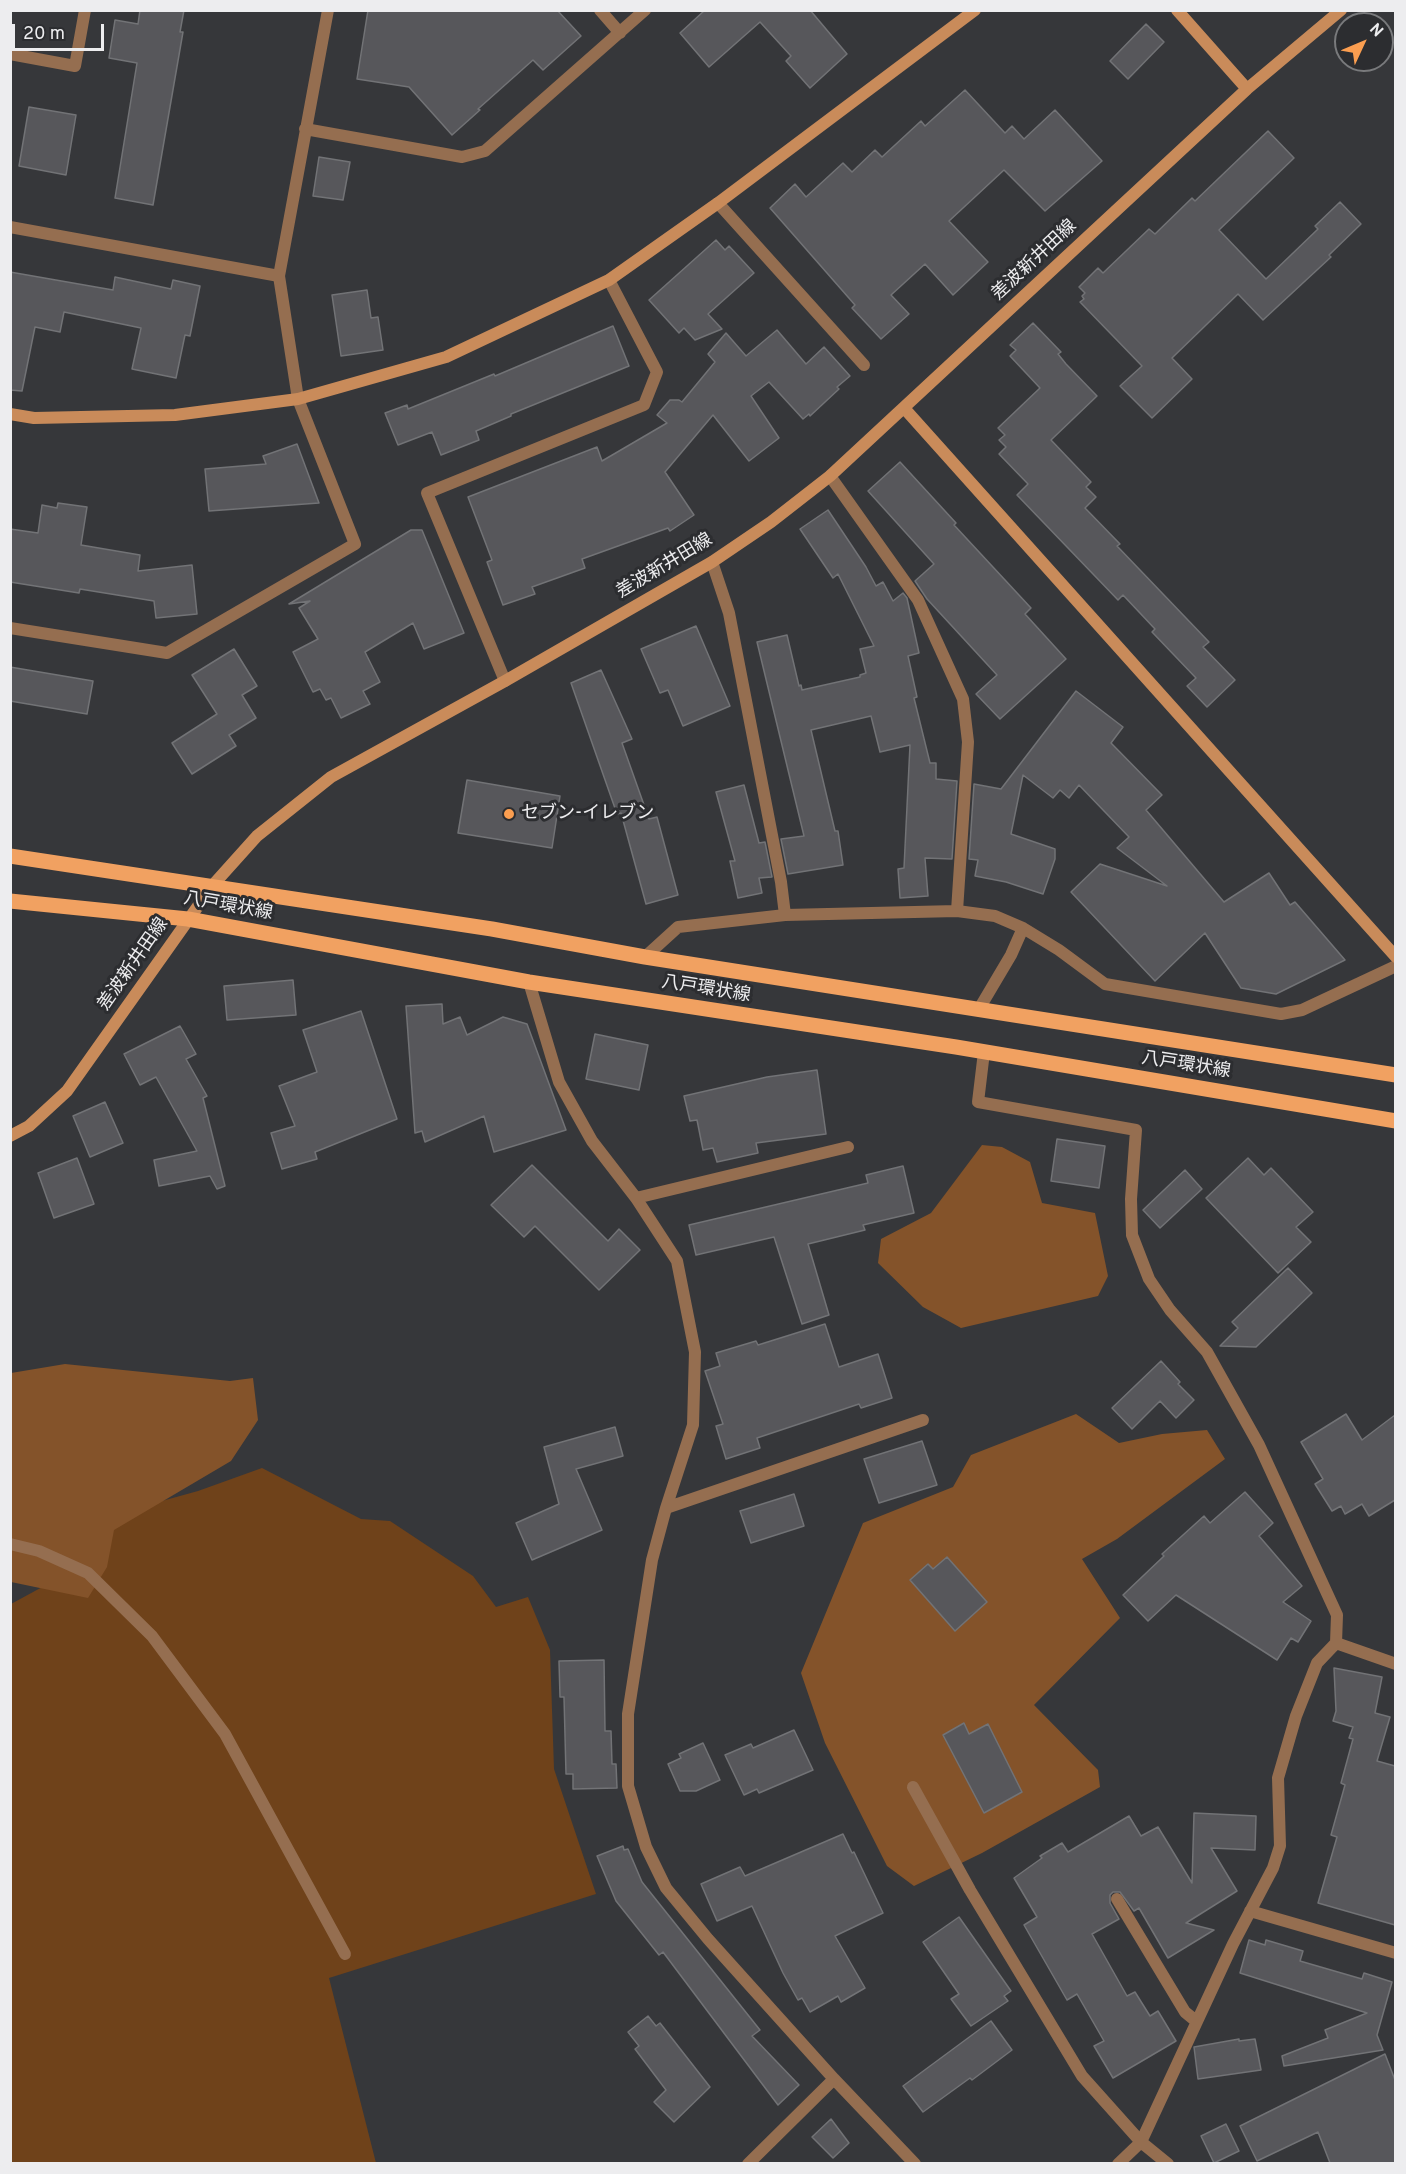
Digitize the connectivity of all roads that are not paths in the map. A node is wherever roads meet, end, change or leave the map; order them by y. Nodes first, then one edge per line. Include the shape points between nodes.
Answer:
1 (85, 10) edge
2 (327, 10) edge
3 (600, 10) edge
4 (645, 10) edge
5 (975, 10) edge
6 (1177, 10) edge
7 (1341, 10) edge
8 (620, 33) junction
9 (10, 54) edge
10 (1246, 89) junction
11 (305, 129) junction
12 (718, 203) junction
13 (10, 227) edge
14 (279, 276) junction
15 (609, 280) junction
16 (864, 365) dead end
17 (298, 399) junction
18 (904, 408) junction
19 (10, 414) edge
20 (830, 476) junction
21 (712, 562) junction
22 (10, 628) edge
23 (505, 681) junction
24 (10, 856) edge
25 (213, 885) junction
26 (10, 901) edge
27 (957, 911) junction
28 (785, 915) junction
29 (188, 919) junction
30 (1023, 928) junction
31 (645, 957) junction
32 (1395, 957) edge
33 (1395, 966) edge
34 (529, 982) junction
35 (979, 1009) junction
36 (984, 1052) junction
37 (1395, 1075) edge
38 (1395, 1121) edge
39 (10, 1136) edge
40 (848, 1147) dead end
41 (636, 1198) junction
42 (923, 1420) dead end
43 (666, 1508) junction
44 (10, 1544) edge
45 (1336, 1643) junction
46 (1395, 1664) edge
47 (914, 1787) dead end
48 (1117, 1899) dead end
49 (1250, 1911) junction
50 (1395, 1953) edge
51 (345, 1954) dead end
52 (1196, 2021) junction
53 (834, 2079) junction
54 (1141, 2142) junction
55 (748, 2163) edge
56 (915, 2163) edge
57 (1119, 2163) edge
58 (1168, 2163) edge

1 - 9 street via 75,66
2 - 11 street
3 - 8 street
4 - 8 street
5 - 12 street
6 - 10 street
7 - 10 street, 差波新井田線
8 - 11 street via 485,151 462,157
10 - 18 street, 差波新井田線
11 - 14 street
12 - 15 street
12 - 16 street
13 - 14 street
14 - 17 street
15 - 17 street via 446,357
15 - 23 street via 657,372 644,405 427,493
17 - 19 street via 175,415 34,418
17 - 22 street via 355,544 167,653
18 - 20 street, 差波新井田線
18 - 32 street
20 - 21 street, 差波新井田線
20 - 27 street via 918,600 963,699 968,742
21 - 23 street, 差波新井田線
21 - 28 street via 729,613
23 - 25 street, 差波新井田線 via 331,777 257,836
24 - 25 main road, 八戸環状線
25 - 29 street, 差波新井田線
25 - 31 main road, 八戸環状線
26 - 29 main road, 八戸環状線
27 - 28 street
27 - 30 street via 995,916
28 - 31 street via 678,927
29 - 34 main road, 八戸環状線
29 - 39 street, 差波新井田線 via 67,1091 30,1126
30 - 33 street via 1106,984 1281,1014 1302,1010
30 - 35 street
31 - 35 main road, 八戸環状線
34 - 36 main road, 八戸環状線
34 - 41 street via 559,1082 592,1141
35 - 37 main road, 八戸環状線
36 - 38 main road, 八戸環状線
36 - 45 street via 978,1102 1136,1130 1132,1235 1149,1280 1207,1352 1259,1445 1337,1615
40 - 41 street
41 - 43 street via 677,1261 694,1352 693,1425
42 - 43 street
43 - 53 street via 652,1560 628,1713 628,1786 643,1837 666,1888
44 - 51 street via 39,1551 88,1573 152,1636 225,1734
45 - 46 street
45 - 49 street via 1317,1663 1296,1716 1278,1779 1280,1846
47 - 54 street via 970,1890 1082,2076
48 - 52 street via 1185,2012
49 - 50 street
49 - 52 street
52 - 54 street
53 - 55 street
53 - 56 street
54 - 57 street
54 - 58 street

